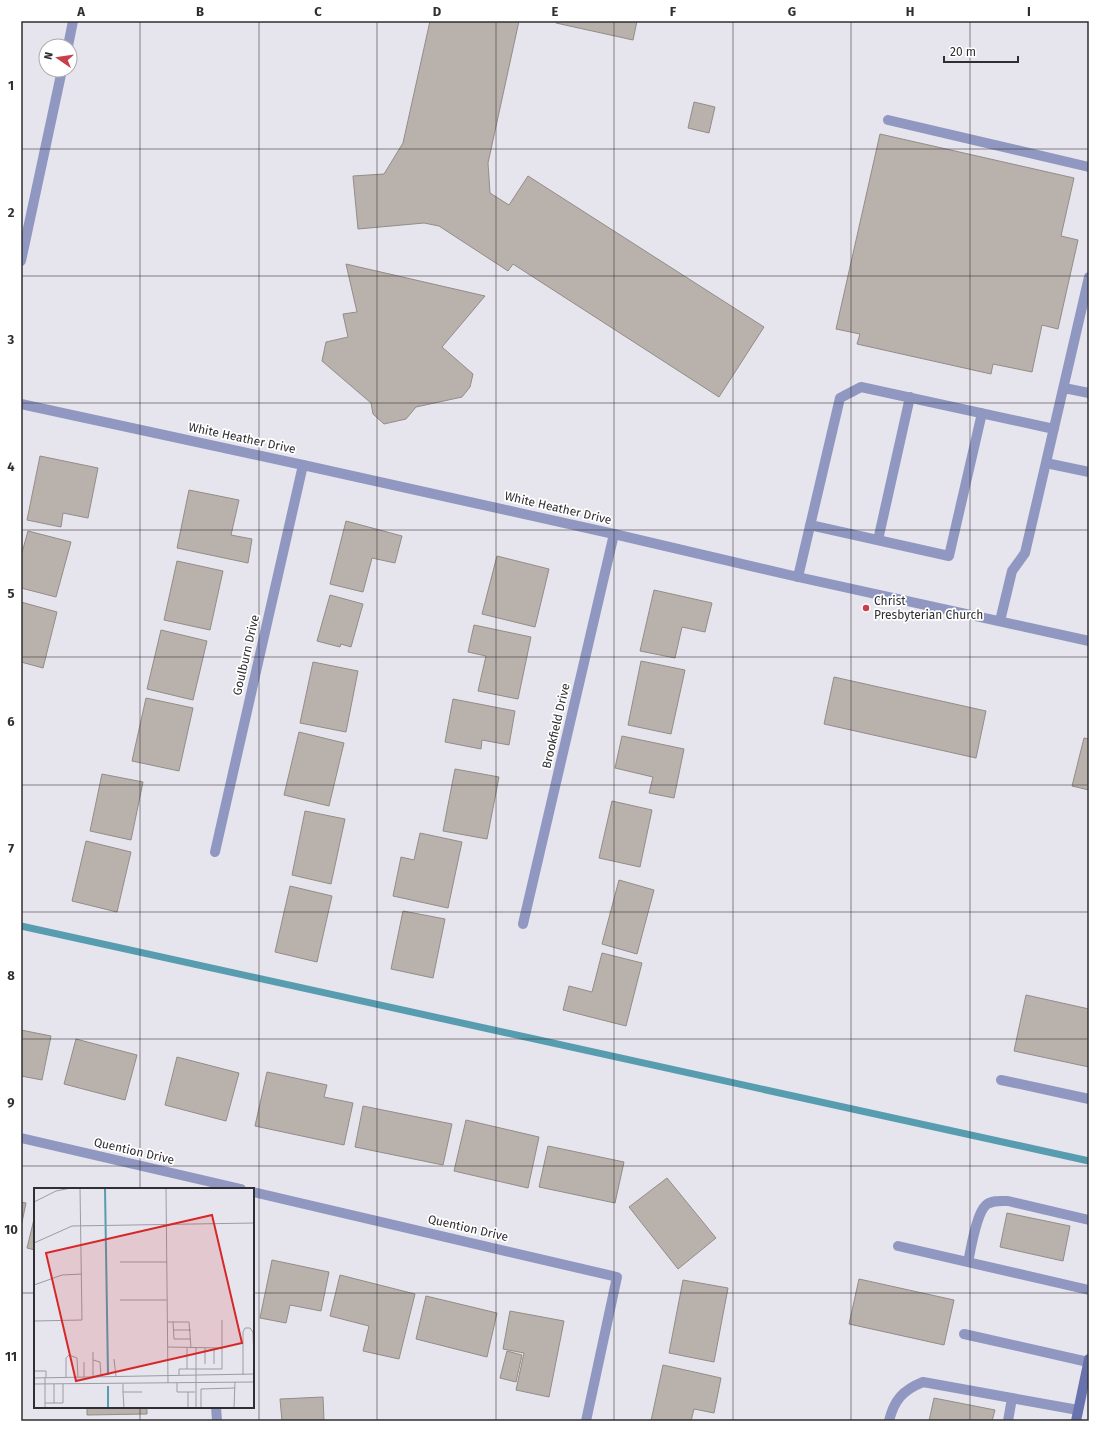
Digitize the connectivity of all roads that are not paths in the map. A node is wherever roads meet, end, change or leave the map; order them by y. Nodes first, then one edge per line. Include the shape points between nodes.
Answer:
1 (73, 21) edge
2 (70, 38) edge
3 (60, 78) edge
4 (888, 120) dead end
5 (1089, 168) edge
6 (21, 261) edge
7 (1089, 277) edge
8 (1085, 312) edge
9 (1064, 388) junction
10 (1089, 393) edge
11 (910, 398) junction
12 (21, 404) edge
13 (982, 413) junction
14 (1054, 428) junction
15 (1046, 463) junction
16 (303, 465) junction
17 (1089, 472) edge
18 (810, 525) junction
19 (614, 534) junction
20 (878, 540) junction
21 (798, 577) junction
22 (1000, 621) junction
23 (1089, 641) edge
24 (215, 852) dead end
25 (523, 924) dead end
26 (1001, 1080) dead end
27 (1089, 1099) edge
28 (21, 1138) edge
29 (235, 1188) edge
30 (254, 1192) edge
31 (1089, 1220) edge
32 (898, 1246) dead end
33 (968, 1262) junction
34 (1089, 1290) edge
35 (964, 1334) dead end
36 (1089, 1361) edge
37 (1012, 1398) junction
38 (216, 1408) edge
39 (1078, 1410) junction
40 (217, 1421) edge
41 (586, 1421) edge
42 (889, 1421) edge
43 (1008, 1421) edge
44 (1076, 1421) edge

1 - 2 street
3 - 6 street
4 - 5 street
7 - 8 street
8 - 9 street
9 - 10 street
9 - 14 street
11 - 13 street
11 - 18 street via 861,387 840,398
11 - 20 street
12 - 16 street, White Heather Drive
13 - 14 street
13 - 20 street via 949,556
14 - 15 street
15 - 17 street
15 - 22 street via 1025,553 1012,571
16 - 19 street, White Heather Drive
16 - 24 street, Goulburn Drive
18 - 20 street
18 - 21 street
19 - 21 street, White Heather Drive
19 - 25 street, Brookfield Drive
21 - 22 street, White Heather Drive
22 - 23 street, White Heather Drive
26 - 27 street
28 - 29 street, Quention Drive
30 - 41 street, Quention Drive via 617,1276
31 - 33 street via 1008,1201 995,1201 986,1205 978,1218
32 - 33 street
33 - 34 street
35 - 36 street
36 - 39 main road
37 - 39 street
37 - 42 street via 923,1382 909,1388 900,1396
37 - 43 street
38 - 40 street
39 - 44 main road

